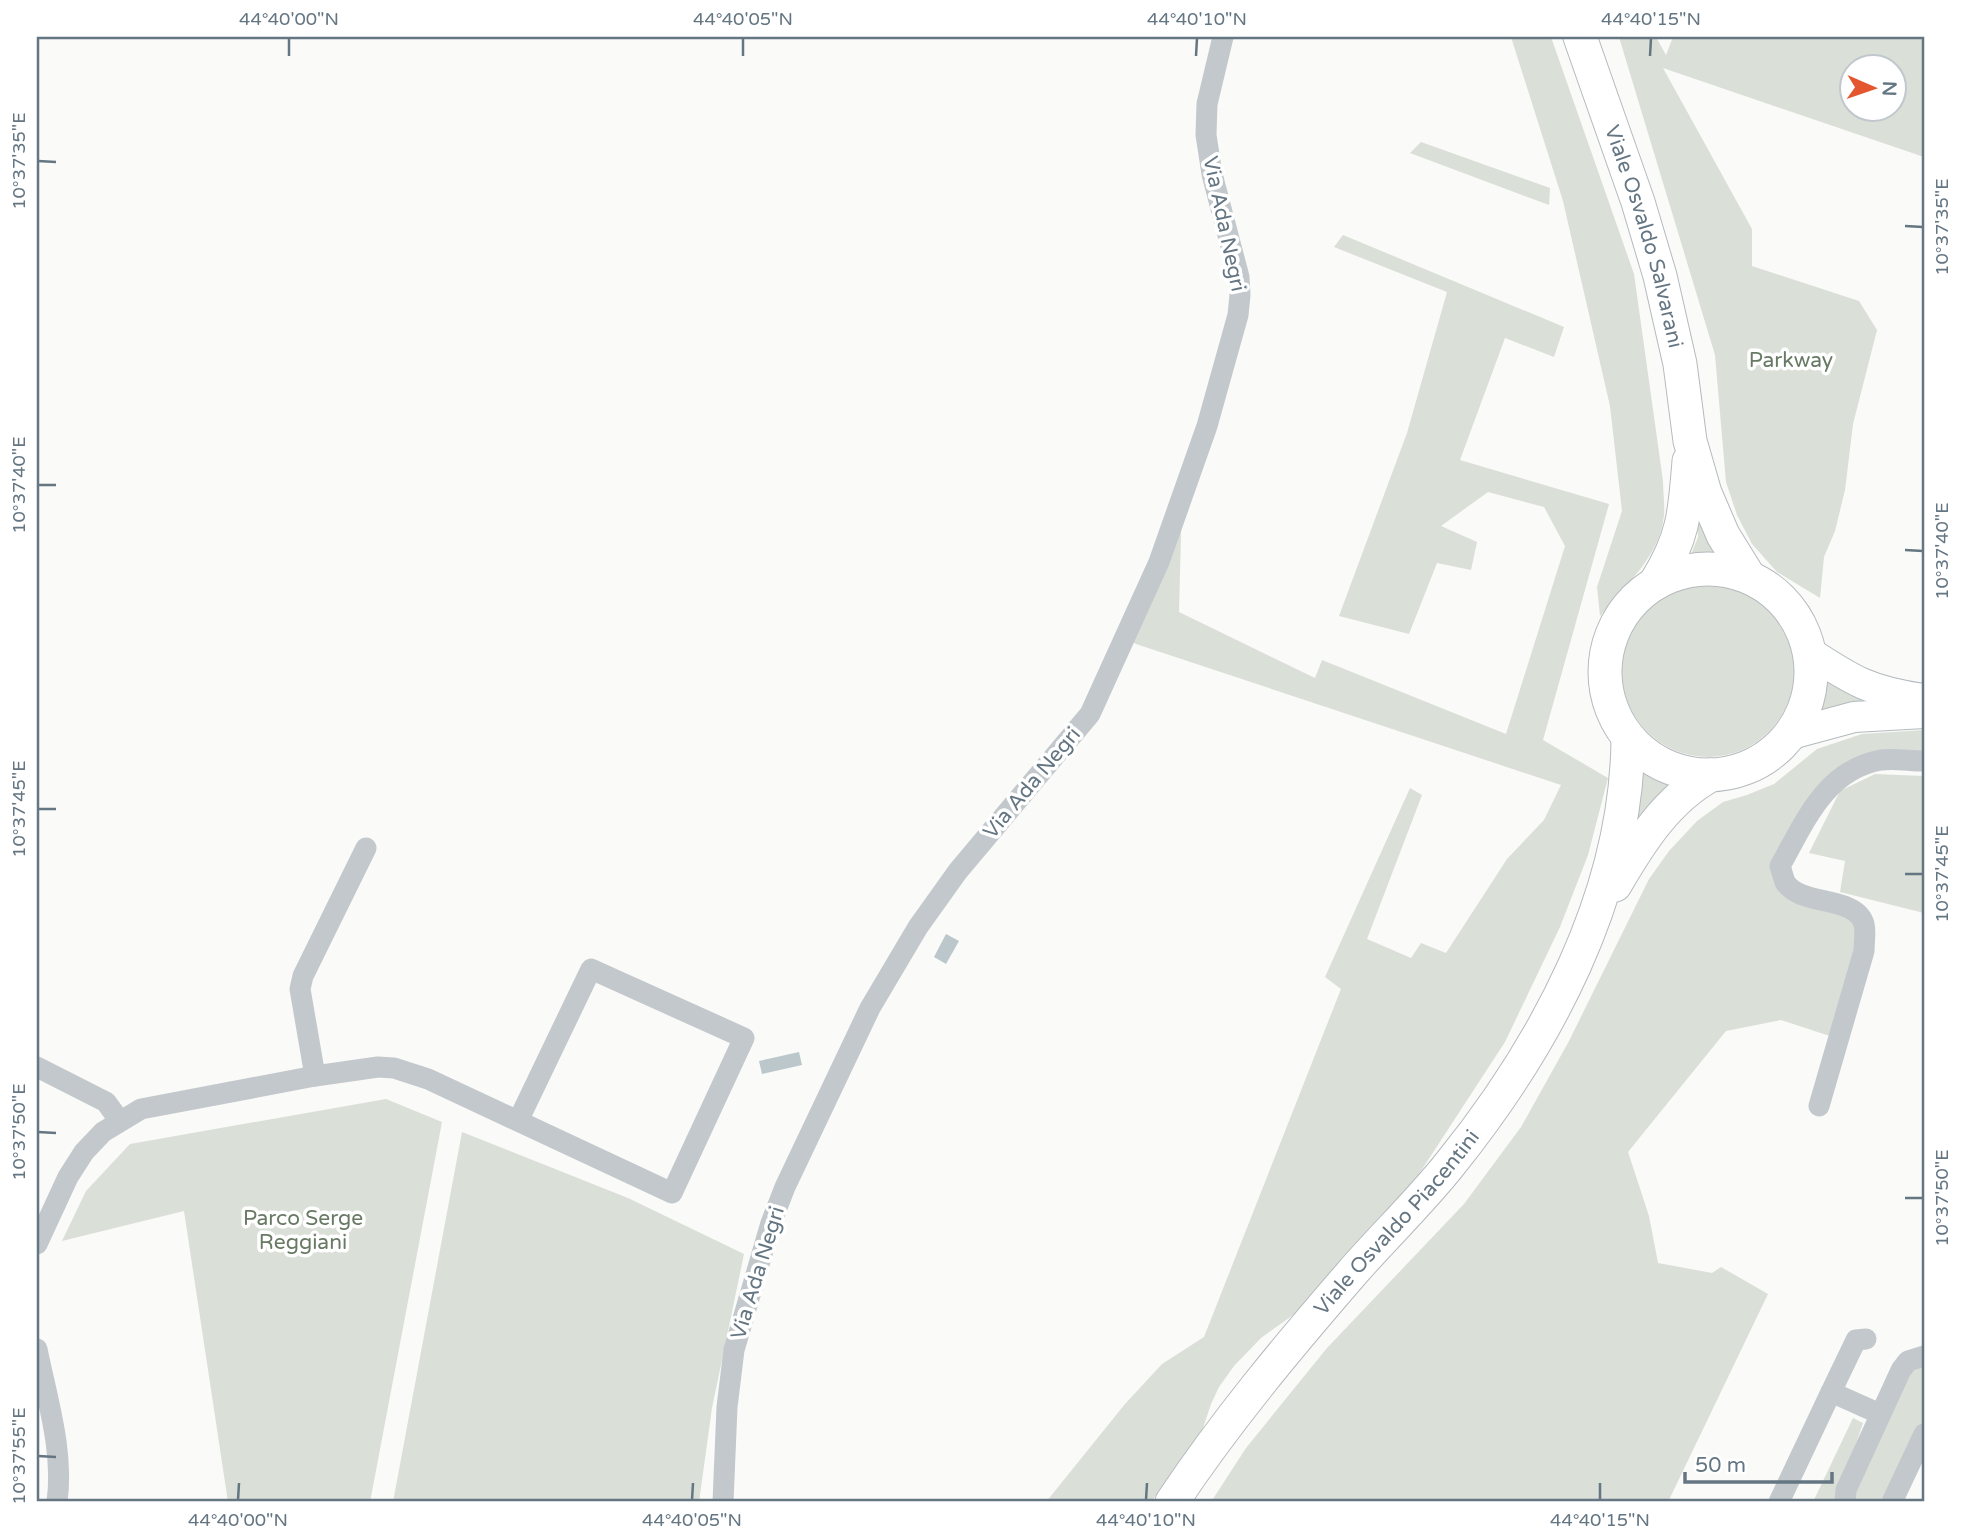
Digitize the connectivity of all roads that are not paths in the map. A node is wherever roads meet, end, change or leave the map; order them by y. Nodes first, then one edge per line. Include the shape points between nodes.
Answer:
1 (1223, 37) edge
2 (1580, 37) edge
3 (1690, 441) junction
4 (1749, 577) junction
5 (1656, 582) junction
6 (1809, 652) junction
7 (1924, 699) edge
8 (1924, 713) edge
9 (1791, 734) junction
10 (1628, 738) junction
11 (1924, 761) edge
12 (1711, 775) junction
13 (366, 848) dead end
14 (1592, 923) junction
15 (37, 1068) edge
16 (315, 1076) junction
17 (1819, 1106) dead end
18 (119, 1120) junction
19 (518, 1121) junction
20 (37, 1244) edge
21 (1866, 1339) dead end
22 (37, 1349) edge
23 (1921, 1354) edge
24 (1831, 1392) junction
25 (1880, 1414) junction
26 (1924, 1434) edge
27 (57, 1502) edge
28 (723, 1502) edge
29 (1171, 1502) edge
30 (1779, 1502) edge
31 (1845, 1502) edge
32 (1892, 1502) edge

1 - 28 street, Via Ada Negri via 1207,104 1206,135 1240,295 1207,426 1159,562 1090,714 958,871 918,927 870,1008 785,1187 734,1350
2 - 3 main road, Viale Osvaldo Salvarani via 1660,276 1678,353
3 - 4 main road, Viale Osvaldo Salvarani via 1723,535
3 - 5 main road, Viale Osvaldo Salvarani via 1680,536
4 - 5 main road, Viale Osvaldo Piacentini via 1702,568
4 - 6 main road, Viale Osvaldo Piacentini via 1791,610
5 - 10 main road, Viale Osvaldo Piacentini via 1623,612 1607,647 1604,666 1609,705
6 - 7 main road via 1858,683 1884,693
6 - 9 main road, Viale Osvaldo Piacentini via 1808,695
8 - 9 main road, Viale Osvaldo Piacentini via 1854,717
9 - 12 main road, Viale Osvaldo Piacentini via 1746,768
10 - 12 main road, Viale Osvaldo Piacentini via 1665,766
10 - 14 main road, Viale Osvaldo Piacentini via 1623,813
11 - 17 street via 1882,760 1839,777 1819,797 1780,866 1786,884 1803,895 1842,905 1859,915 1864,925 1864,951
12 - 14 main road, Viale Osvaldo Piacentini via 1670,807 1643,838
13 - 16 street via 300,989
14 - 29 main road, Viale Osvaldo Piacentini via 1538,1037 1481,1124 1242,1403
15 - 18 street via 106,1102
16 - 18 street via 141,1109
16 - 19 street via 394,1068
18 - 20 street via 84,1152
19 - 19 street via 672,1193 744,1038 591,969
21 - 24 street via 1856,1340
22 - 27 street via 56,1438
23 - 25 street via 1901,1370
24 - 25 street
24 - 30 street
25 - 31 street via 1846,1490
26 - 32 street

